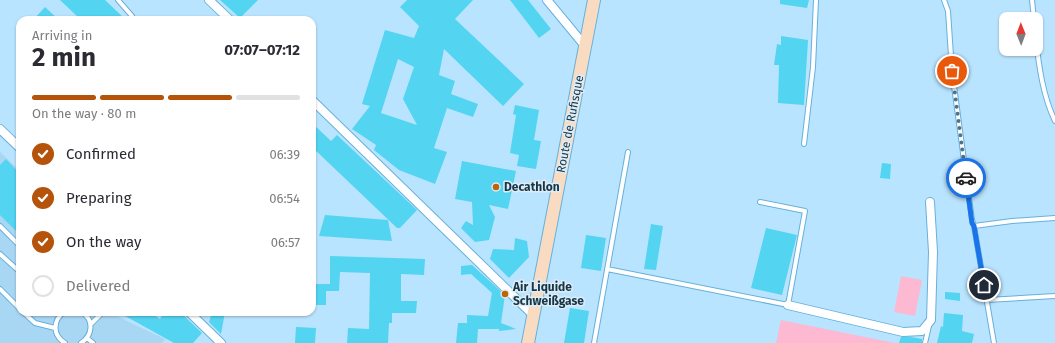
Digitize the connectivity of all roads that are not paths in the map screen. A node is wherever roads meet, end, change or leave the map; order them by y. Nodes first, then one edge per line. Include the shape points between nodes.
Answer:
1 (118, 0) edge
2 (209, 0) edge
3 (547, 0) edge
4 (594, 0) edge
5 (816, 0) edge
6 (944, 0) edge
7 (1032, 0) edge
8 (1033, 12) edge
9 (132, 16) dead end
10 (226, 16) edge
11 (584, 46) junction
12 (1038, 56) edge
13 (316, 104) edge
14 (1055, 121) edge
15 (0, 129) edge
16 (16, 144) edge
17 (804, 144) dead end
18 (628, 152) dead end
19 (760, 202) dead end
20 (930, 202) dead end
21 (1055, 218) edge
22 (0, 226) edge
23 (974, 226) junction
24 (16, 242) edge
25 (0, 254) edge
26 (16, 268) edge
27 (607, 269) junction
28 (0, 289) edge
29 (1055, 296) edge
30 (987, 300) junction
31 (16, 305) edge
32 (788, 305) junction
33 (534, 315) junction
34 (27, 316) edge
35 (60, 316) edge
36 (86, 316) edge
37 (99, 316) edge
38 (193, 316) edge
39 (931, 320) junction
40 (91, 324) junction
41 (55, 328) junction
42 (87, 338) junction
43 (65, 343) edge
44 (81, 343) edge
45 (93, 343) edge
46 (221, 343) edge
47 (528, 343) edge
48 (594, 343) edge
49 (925, 343) edge
50 (994, 343) edge

1 - 9 lane
2 - 10 street
3 - 11 street
4 - 11 main road, Route de Rufisque
5 - 17 lane via 813,67
6 - 23 lane via 949,22 952,71
7 - 8 lane
11 - 33 main road, Route de Rufisque
12 - 14 lane via 1047,102
13 - 33 street
15 - 16 street
18 - 27 lane
19 - 32 lane via 805,211
20 - 39 street via 933,252
21 - 23 lane
22 - 24 lane
23 - 30 lane
25 - 26 lane
27 - 32 lane
27 - 48 lane
28 - 31 lane
29 - 30 lane
30 - 50 lane
32 - 39 street via 902,332 922,331
33 - 47 main road, Route de Rufisque
34 - 41 lane via 35,323
35 - 41 lane
36 - 40 lane
37 - 40 lane
38 - 46 street
39 - 49 lane
40 - 42 lane
41 - 43 lane via 59,338
42 - 44 lane
42 - 45 lane

